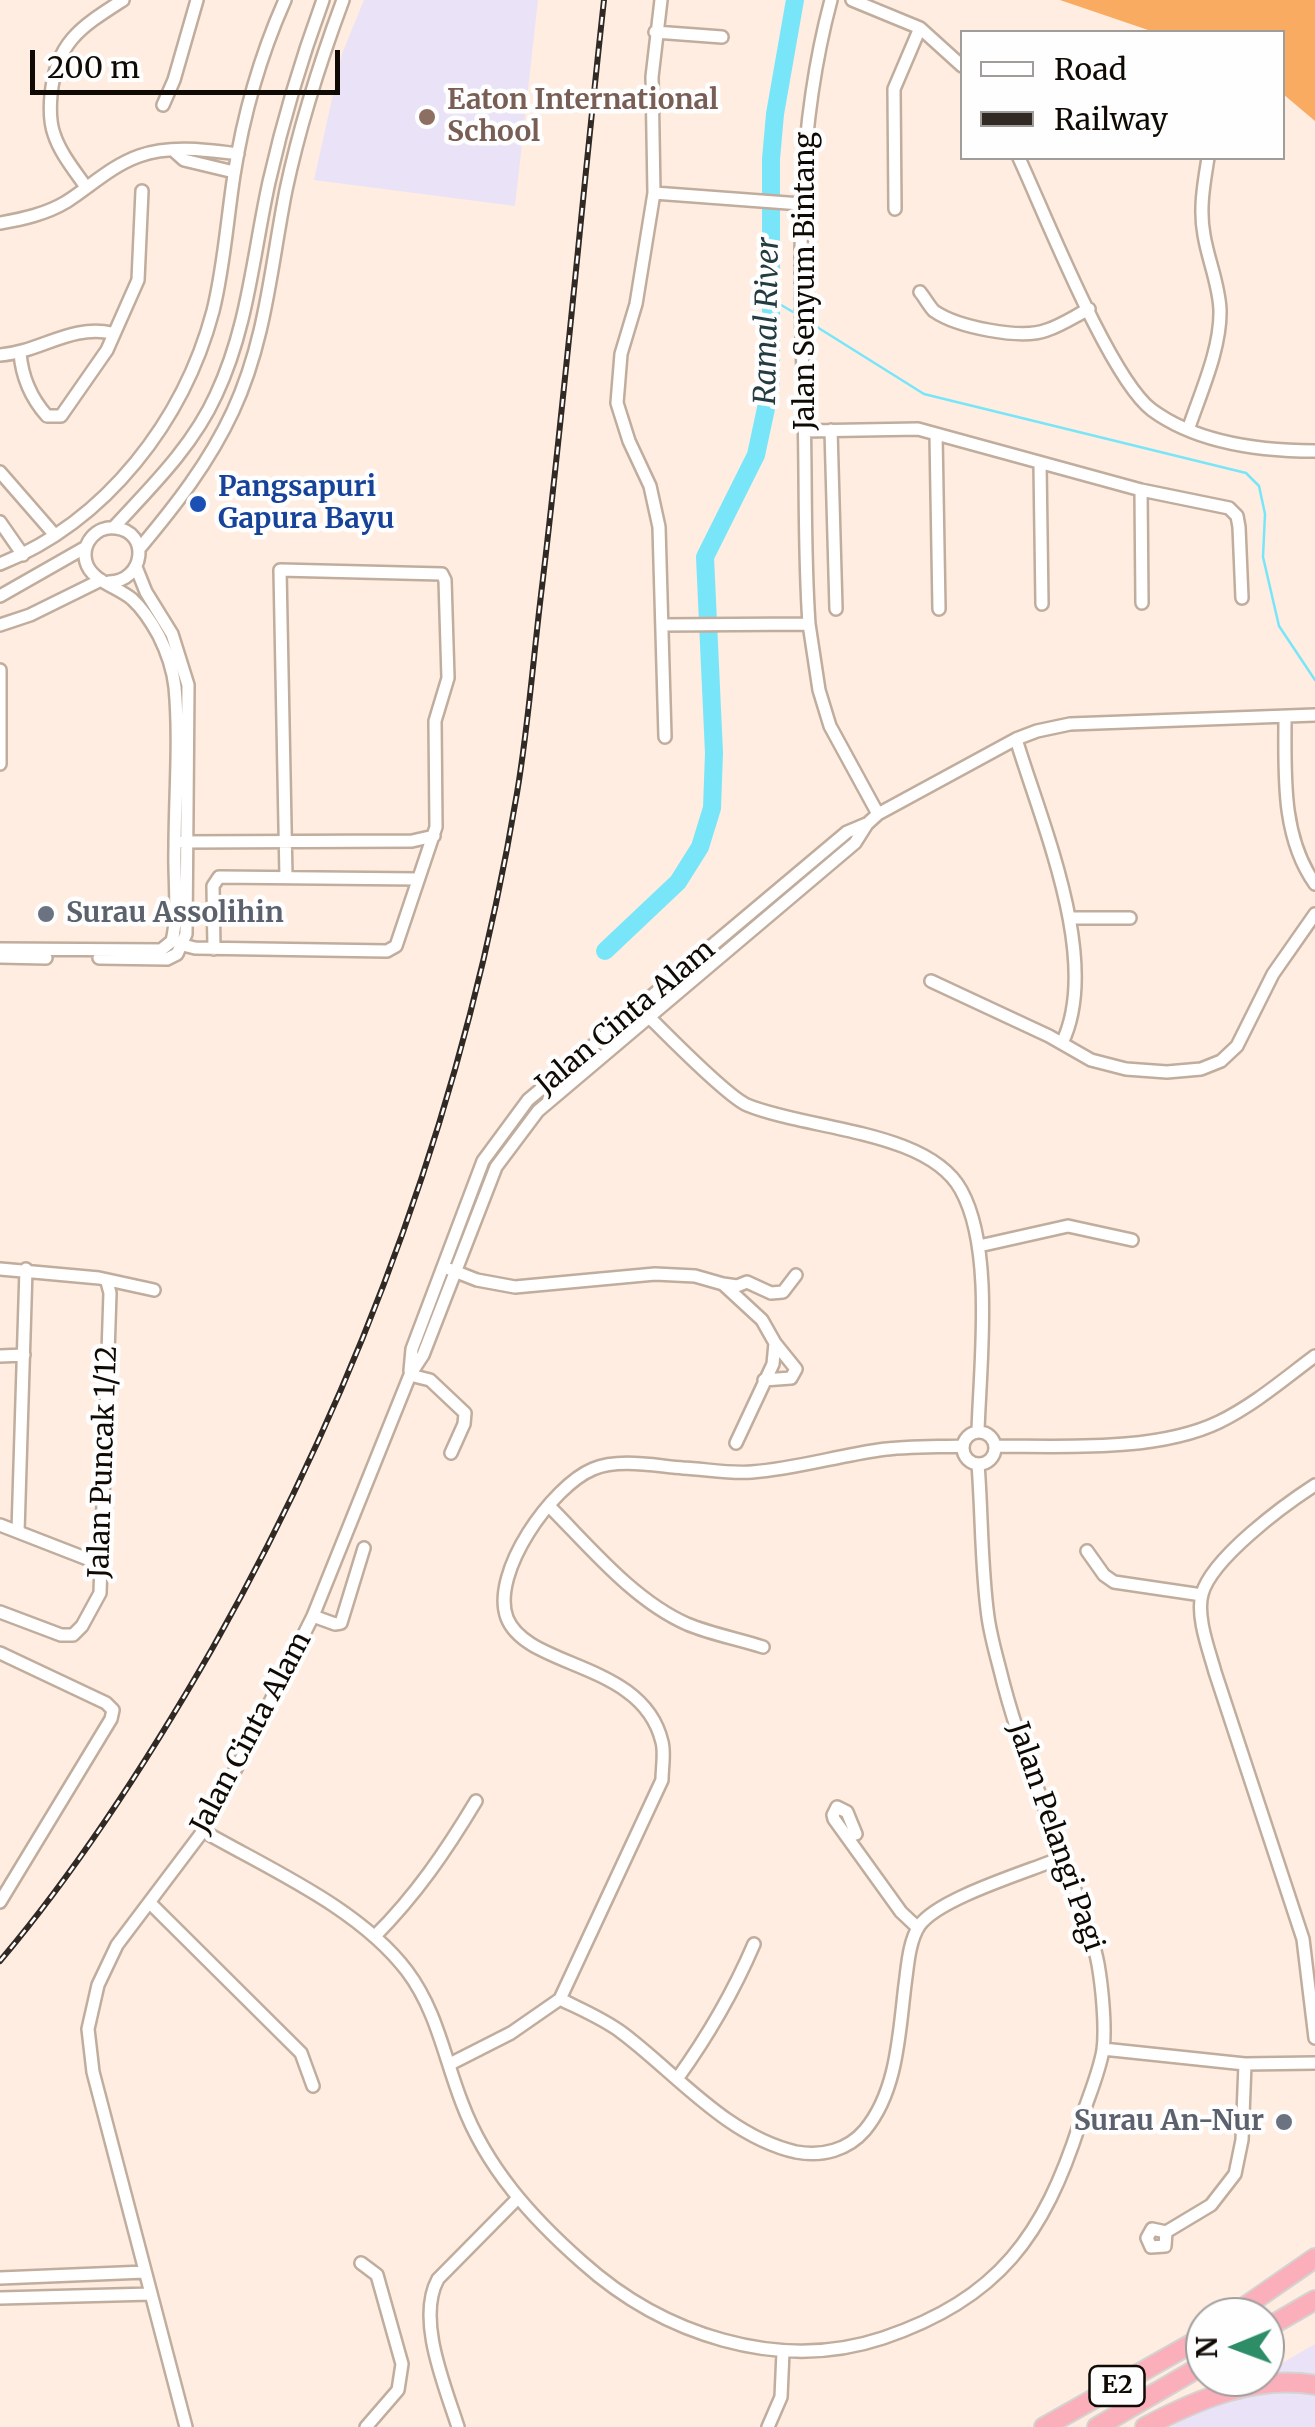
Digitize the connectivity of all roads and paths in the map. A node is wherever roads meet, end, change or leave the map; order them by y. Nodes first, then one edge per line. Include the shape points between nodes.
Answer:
1 (122, 0) edge
2 (197, 0) edge
3 (285, 0) edge
4 (323, 0) edge
5 (343, 0) edge
6 (661, 0) edge
7 (831, 0) edge
8 (852, 0) edge
9 (920, 28) junction
10 (656, 32) junction
11 (722, 36) dead end
12 (960, 64) edge
13 (163, 105) dead end
14 (175, 152) junction
15 (238, 154) junction
16 (1020, 160) edge
17 (1208, 160) edge
18 (234, 172) junction
19 (86, 187) junction
20 (142, 191) dead end
21 (654, 193) junction
22 (801, 204) junction
23 (896, 209) dead end
24 (0, 223) edge
25 (920, 292) dead end
26 (1089, 309) junction
27 (112, 333) junction
28 (20, 353) junction
29 (0, 355) edge
30 (831, 430) junction
31 (1188, 430) junction
32 (804, 431) junction
33 (936, 434) junction
34 (1315, 451) edge
35 (1040, 464) junction
36 (0, 472) edge
37 (1141, 490) junction
38 (0, 522) edge
39 (114, 527) junction
40 (54, 534) junction
41 (86, 547) junction
42 (139, 549) junction
43 (23, 555) junction
44 (0, 564) edge
45 (136, 567) junction
46 (105, 581) junction
47 (0, 596) edge
48 (1242, 598) dead end
49 (1142, 603) dead end
50 (1042, 604) dead end
51 (939, 608) dead end
52 (836, 609) dead end
53 (809, 624) junction
54 (0, 625) edge
55 (665, 625) junction
56 (0, 670) edge
57 (1315, 715) edge
58 (1285, 718) junction
59 (665, 737) dead end
60 (1016, 739) junction
61 (0, 764) edge
62 (878, 814) junction
63 (175, 823) junction
64 (867, 824) junction
65 (434, 836) junction
66 (187, 840) junction
67 (285, 841) junction
68 (174, 853) junction
69 (286, 877) junction
70 (418, 880) junction
71 (1315, 884) edge
72 (1315, 914) edge
73 (1070, 918) junction
74 (1130, 918) dead end
75 (184, 946) junction
76 (0, 949) edge
77 (214, 949) junction
78 (0, 957) edge
79 (930, 980) dead end
80 (651, 1019) junction
81 (1062, 1043) junction
82 (1132, 1240) dead end
83 (979, 1246) junction
84 (0, 1269) edge
85 (26, 1269) junction
86 (449, 1269) junction
87 (796, 1276) dead end
88 (106, 1282) junction
89 (723, 1284) junction
90 (154, 1290) dead end
91 (775, 1343) junction
92 (0, 1356) edge
93 (24, 1356) junction
94 (1315, 1356) edge
95 (410, 1375) junction
96 (764, 1380) junction
97 (978, 1431) junction
98 (736, 1443) dead end
99 (963, 1446) junction
100 (996, 1446) junction
101 (450, 1454) dead end
102 (978, 1464) junction
103 (1315, 1485) edge
104 (549, 1506) junction
105 (0, 1525) edge
106 (18, 1532) junction
107 (364, 1548) dead end
108 (1087, 1551) dead end
109 (103, 1566) junction
110 (1202, 1595) junction
111 (0, 1612) edge
112 (314, 1616) junction
113 (763, 1647) dead end
114 (0, 1653) edge
115 (476, 1801) dead end
116 (204, 1831) junction
117 (1063, 1857) junction
118 (0, 1902) edge
119 (150, 1903) junction
120 (920, 1925) junction
121 (375, 1936) junction
122 (754, 1944) dead end
123 (560, 1999) junction
124 (1315, 2038) edge
125 (1103, 2049) junction
126 (1315, 2063) edge
127 (450, 2064) junction
128 (1245, 2064) junction
129 (677, 2078) junction
130 (313, 2086) dead end
131 (518, 2198) junction
132 (1166, 2232) dead end
133 (1315, 2258) edge
134 (361, 2262) dead end
135 (1315, 2270) edge
136 (145, 2272) junction
137 (0, 2278) edge
138 (151, 2294) junction
139 (1261, 2297) edge
140 (1268, 2297) edge
141 (0, 2298) edge
142 (1315, 2300) edge
143 (1285, 2317) edge
144 (1185, 2347) edge
145 (783, 2352) junction
146 (1185, 2376) edge
147 (1315, 2385) edge
148 (186, 2427) edge
149 (366, 2427) edge
150 (458, 2427) edge
151 (768, 2427) edge
152 (1044, 2427) edge
153 (1098, 2427) edge
154 (1145, 2427) edge

1 - 19 street via 67,43 53,74 54,134
2 - 13 street
3 - 15 street
4 - 39 street via 292,88 237,346 187,444
5 - 42 street via 309,93 256,350 211,456
6 - 10 street
7 - 22 street, Jalan Senyum Bintang via 812,77
8 - 9 street
9 - 12 street
9 - 23 street via 894,89
10 - 11 street
10 - 21 street
14 - 15 street
14 - 18 street
14 - 19 street via 144,154
15 - 18 street
16 - 26 street
17 - 31 street via 1203,233 1220,314
18 - 40 street via 213,309 182,393 139,460 104,498
19 - 24 street via 36,216
20 - 27 street via 138,280
21 - 22 street
21 - 55 street via 621,354 618,403 659,527
22 - 32 street, Jalan Senyum Bintang
25 - 26 street via 932,310 948,318 1003,333 1047,330
26 - 31 street via 1124,376 1150,409
27 - 28 street via 81,330
27 - 28 street via 66,411 54,418 26,386
28 - 29 street
30 - 32 street
30 - 33 street
30 - 52 street
31 - 34 street
32 - 53 street, Jalan Senyum Bintang
33 - 35 street
33 - 51 street
35 - 37 street
35 - 50 street
36 - 40 street
37 - 48 street via 1229,508 1237,516
37 - 49 street
38 - 43 street
39 - 41 street via 96,532
39 - 42 street via 130,534
40 - 43 street
41 - 46 street via 86,564
41 - 47 street
42 - 45 street
43 - 44 street
45 - 46 street via 125,579
45 - 66 street via 172,634 188,686
46 - 54 street
46 - 63 street via 148,617 171,666
53 - 55 street
53 - 62 street, Jalan Senyum Bintang via 830,726
55 - 59 street
56 - 61 street
57 - 58 street, Jalan Cinta Alam
58 - 60 street, Jalan Cinta Alam via 1070,724
58 - 71 street via 1293,841
60 - 62 street, Jalan Cinta Alam
60 - 73 street
62 - 64 street, Jalan Cinta Alam
63 - 66 street
63 - 68 street
64 - 80 street, Jalan Cinta Alam via 855,843
64 - 86 street, Jalan Cinta Alam via 847,832 528,1100 483,1161
65 - 67 street
65 - 67 street via 434,721 448,678 442,574 280,570
65 - 70 street
66 - 67 street
66 - 68 street
66 - 75 street
67 - 69 street
68 - 76 street via 174,932 168,947
69 - 70 street
69 - 77 street via 214,880
70 - 77 street via 392,950
72 - 81 street via 1273,974 1237,1046 1220,1062 1167,1072 1126,1069
73 - 74 street
73 - 81 street via 1072,1016
75 - 77 street
75 - 78 street via 167,959
79 - 81 street
80 - 83 street via 743,1104 897,1143 938,1162 962,1190
80 - 86 street, Jalan Cinta Alam via 547,1102 504,1154
82 - 83 street via 1068,1226
83 - 97 street
84 - 85 street
85 - 88 street
85 - 93 street
86 - 89 street via 515,1286 654,1274
86 - 95 street, Jalan Cinta Alam via 424,1355
87 - 89 street via 783,1292 747,1282
88 - 90 street
88 - 109 street, Jalan Puncak 1/12
89 - 91 street via 762,1320
91 - 96 street
91 - 96 street via 796,1369 791,1378
92 - 93 street
93 - 106 street
94 - 100 street via 1247,1407 1184,1433
95 - 101 street via 430,1380 465,1413
95 - 112 street, Jalan Cinta Alam
96 - 98 street
97 - 99 street
97 - 100 street
99 - 102 street via 968,1460
99 - 104 street via 884,1450 750,1472 604,1466
100 - 102 street via 989,1461
102 - 117 street, Jalan Pelangi Pagi via 988,1618 1016,1725
103 - 110 street via 1251,1533
104 - 113 street via 662,1608 686,1623
104 - 123 street via 519,1546 504,1582 508,1619 529,1643 614,1681 643,1704 662,1742 662,1780
105 - 106 street
106 - 109 street
107 - 112 street via 341,1623
108 - 110 street via 1114,1582
109 - 111 street, Jalan Puncak 1/12 via 100,1593 72,1635
110 - 124 street via 1215,1672 1303,1939
112 - 116 street, Jalan Cinta Alam
114 - 118 street via 112,1710
115 - 121 street via 442,1859
116 - 119 street, Jalan Cinta Alam
116 - 121 street, Jalan Pelangi Pagi
117 - 120 street via 955,1900
117 - 125 street, Jalan Pelangi Pagi via 1098,1962
119 - 130 street via 301,2053
119 - 136 street, Jalan Cinta Alam via 98,1984 88,2029
120 - 120 street via 902,1912 834,1820 836,1807 846,1812
120 - 129 street via 890,2082 877,2115 855,2141 828,2153 796,2152 721,2114
121 - 127 street, Jalan Pelangi Pagi via 434,2014
122 - 129 street via 710,2033
123 - 127 street
123 - 129 street via 619,2030
125 - 128 street
125 - 145 street, Jalan Pelangi Pagi via 1064,2173 1035,2231 1000,2270 914,2328 869,2343
126 - 128 street
127 - 131 street, Jalan Pelangi Pagi via 483,2148
128 - 132 street via 1235,2174 1211,2205
131 - 145 street, Jalan Pelangi Pagi via 583,2264 628,2298 677,2325
131 - 150 street via 431,2292 437,2363
133 - 139 highway
134 - 149 street via 378,2274 402,2364 398,2390
135 - 140 highway
136 - 137 street
136 - 138 street, Jalan Cinta Alam
138 - 141 street
138 - 148 street, Jalan Cinta Alam
142 - 143 highway
144 - 152 highway, E2
145 - 151 street via 782,2397
146 - 153 highway, E2
147 - 154 highway via 1295,2381 1222,2392

